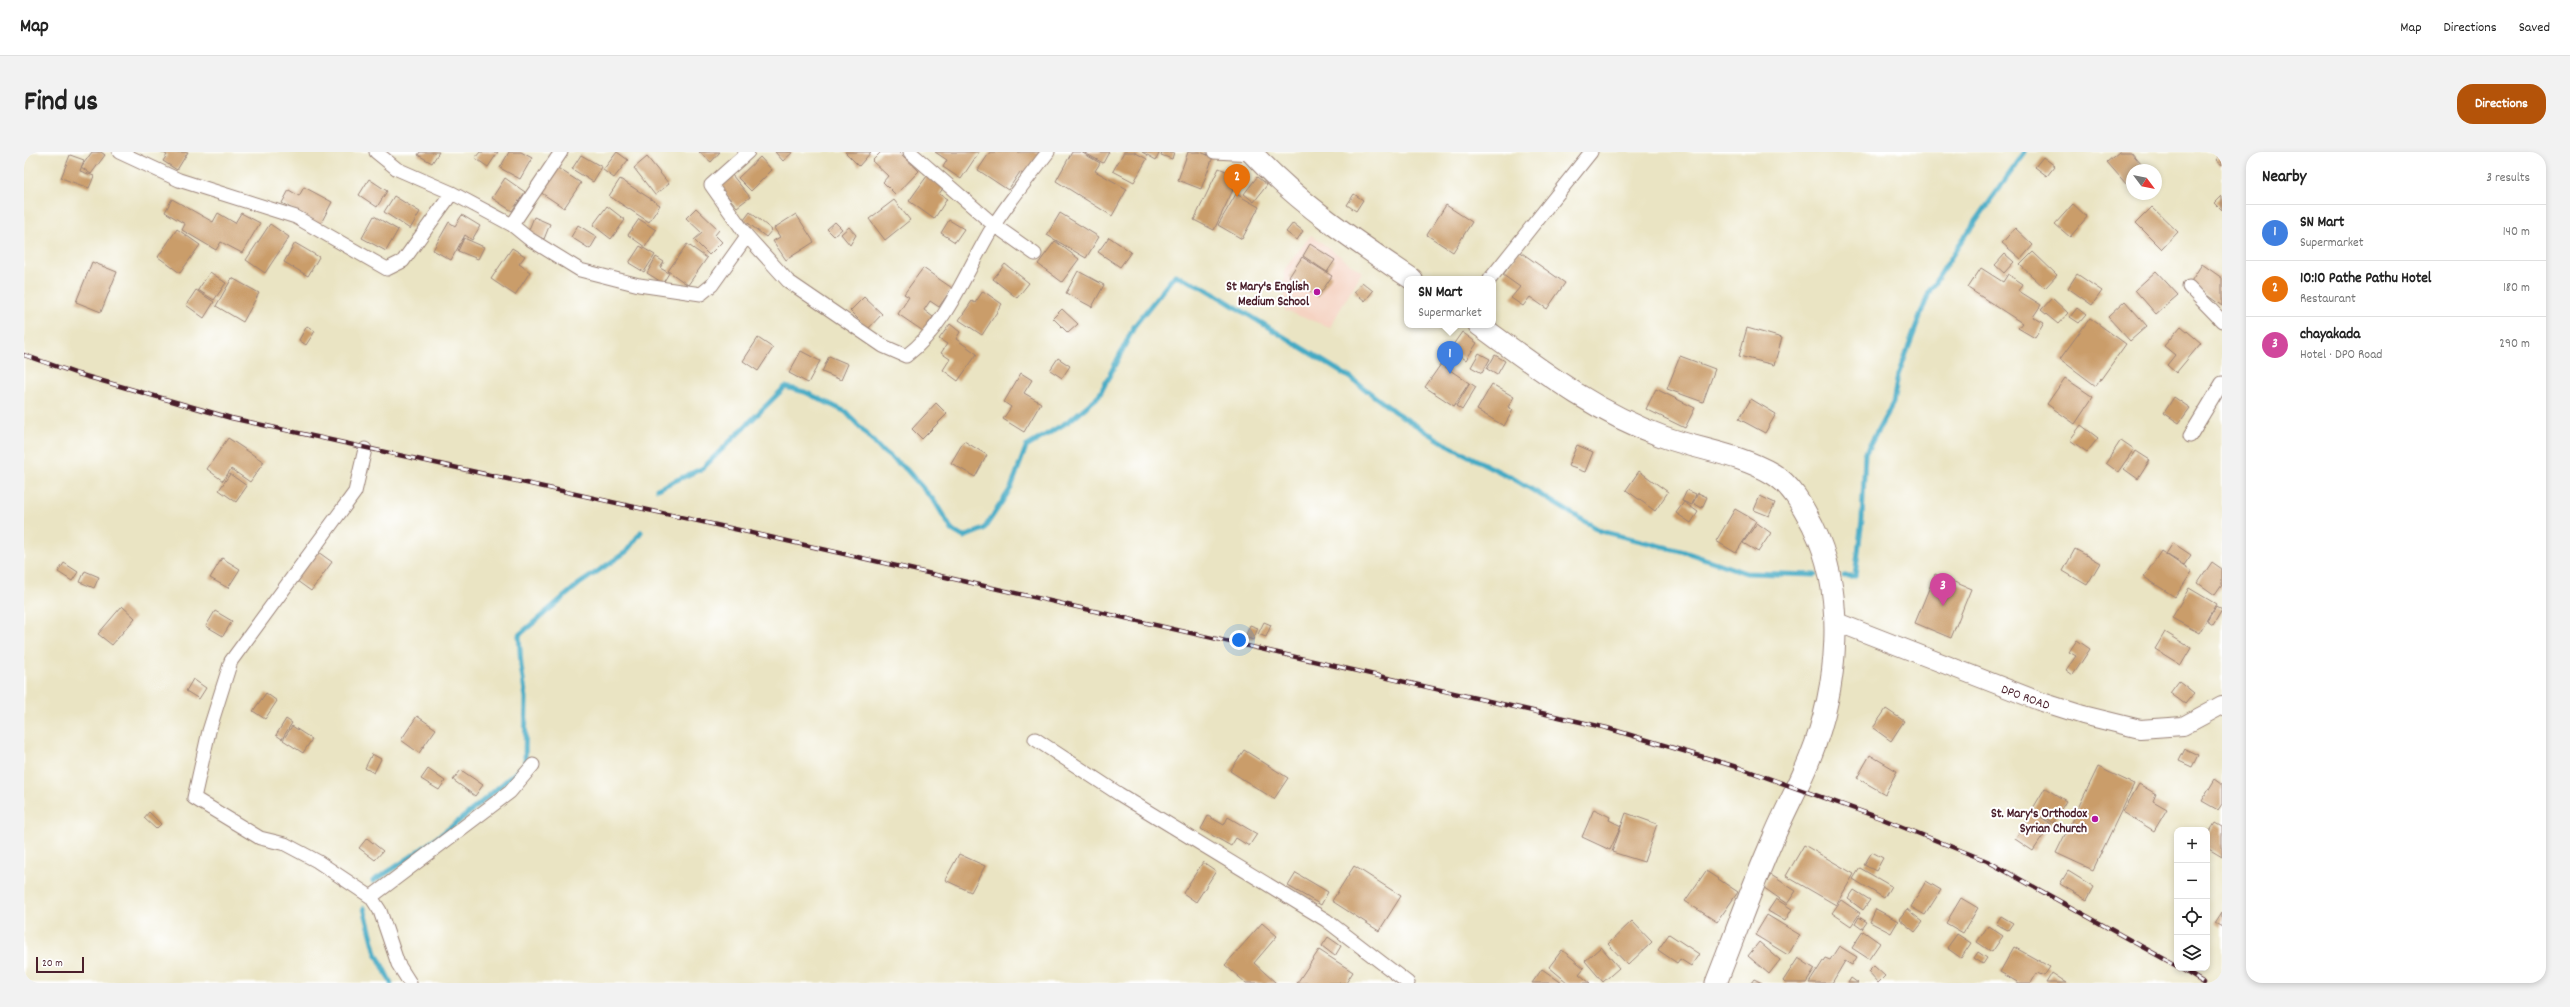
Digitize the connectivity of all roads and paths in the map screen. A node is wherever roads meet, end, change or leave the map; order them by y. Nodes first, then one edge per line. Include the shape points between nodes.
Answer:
1 (119, 152) edge
2 (376, 152) edge
3 (561, 152) edge
4 (748, 152) edge
5 (910, 152) edge
6 (1048, 152) edge
7 (1214, 152) edge
8 (1591, 152) edge
9 (1252, 153) edge
10 (452, 193) junction
11 (512, 225) junction
12 (994, 225) junction
13 (747, 236) junction
14 (1036, 254) dead end
15 (1408, 276) edge
16 (1492, 276) edge
17 (2189, 287) dead end
18 (2222, 321) edge
19 (1483, 328) edge
20 (2222, 383) edge
21 (2190, 436) dead end
22 (365, 449) dead end
23 (1834, 621) junction
24 (2222, 705) edge
25 (1035, 739) dead end
26 (533, 765) dead end
27 (371, 897) junction
28 (410, 983) edge
29 (1408, 983) edge
30 (1716, 983) edge

1 - 10 street via 179,180 296,217 387,269 403,261
2 - 10 street via 397,169
3 - 11 street
4 - 13 street via 711,185
5 - 12 street
6 - 12 street
7 - 9 street
8 - 16 street
9 - 15 main road via 1290,191
10 - 11 street
11 - 13 street via 528,238 580,270 639,285 701,294 712,285
12 - 13 street via 948,308 923,343 906,356 883,346 788,281
12 - 14 street
17 - 18 street
19 - 23 main road via 1564,387 1606,412 1664,437 1739,459 1774,475 1800,500 1820,540 1829,567
20 - 21 street
22 - 27 street via 354,492 231,661 209,731 194,798 260,838 285,844 317,861
23 - 24 street, DPO ROAD via 2039,701 2082,715 2140,729 2184,726
23 - 30 main road via 1829,698 1811,757 1772,839
25 - 29 street via 1119,794 1326,920
26 - 27 street via 510,792
27 - 28 street via 380,911 398,964

